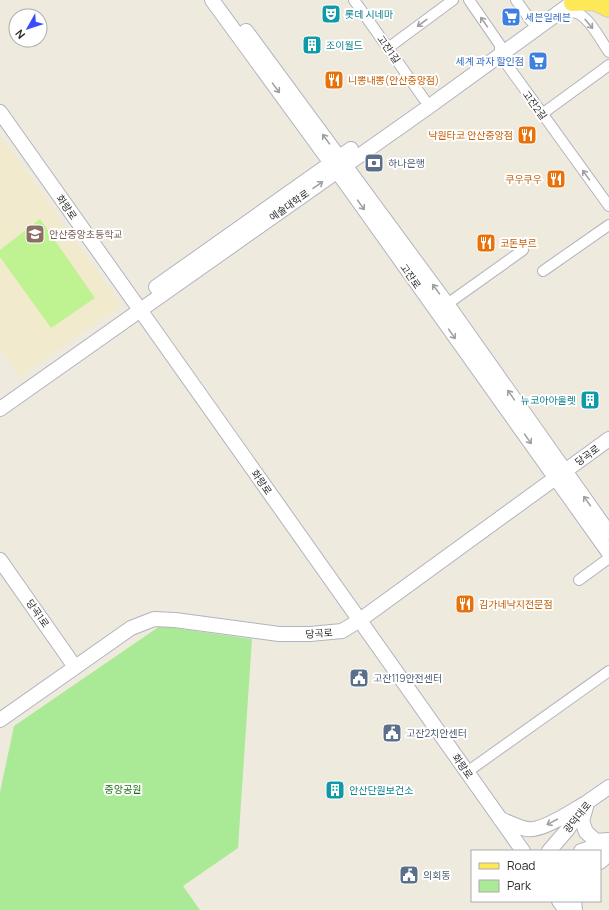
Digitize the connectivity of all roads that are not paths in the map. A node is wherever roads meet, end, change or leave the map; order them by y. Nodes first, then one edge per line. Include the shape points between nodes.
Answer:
1 (212, 0) edge
2 (224, 0) edge
3 (354, 0) edge
4 (453, 0) edge
5 (469, 0) edge
6 (516, 0) edge
7 (567, 3) edge
8 (609, 9) edge
9 (531, 21) junction
10 (388, 48) junction
11 (500, 50) junction
12 (609, 52) edge
13 (609, 66) edge
14 (424, 99) junction
15 (0, 112) edge
16 (542, 114) junction
17 (338, 164) junction
18 (609, 206) edge
19 (609, 226) edge
20 (523, 250) dead end
21 (543, 271) dead end
22 (137, 306) junction
23 (442, 307) junction
24 (0, 397) edge
25 (0, 409) edge
26 (609, 439) edge
27 (560, 475) junction
28 (609, 533) edge
29 (609, 553) edge
30 (609, 558) edge
31 (0, 560) edge
32 (579, 580) dead end
33 (360, 620) junction
34 (75, 667) junction
35 (609, 671) edge
36 (0, 720) edge
37 (467, 772) junction
38 (609, 787) edge
39 (586, 803) junction
40 (500, 819) junction
41 (609, 841) edge
42 (522, 850) edge
43 (550, 850) edge
44 (584, 850) edge
45 (609, 854) edge
46 (601, 861) edge
47 (560, 902) edge
48 (566, 910) edge

1 -> 17 street, 고잔로
17 -> 2 street, 고잔로
3 - 10 street, 고잔1길
4 -> 10 street
11 -> 5 street, 고잔2길
6 - 9 street
7 - 8 main road via 594,2
7 - 9 street, 예술대학로
7 - 11 street, 예술대학로
7 -> 12 street via 573,12 590,24
9 - 11 street, 예술대학로
10 - 14 street, 고잔1길
11 - 14 street, 예술대학로
11 - 16 street, 고잔2길
11 - 17 street, 예술대학로
13 - 16 street
14 - 17 street, 예술대학로
15 - 22 street, 화랑로
18 -> 16 street, 고잔2길
17 - 22 street, 예술대학로
17 - 23 street, 고잔로
19 - 21 street
20 - 23 street
22 - 24 street, 예술대학로
22 - 25 street, 예술대학로
22 - 33 street, 화랑로
23 - 27 street, 고잔로
26 - 27 street, 당곡로
28 -> 27 street, 고잔로
27 - 29 street, 고잔로
27 - 33 street, 당곡로
30 - 32 street
31 - 34 street, 당곡1로
33 - 34 street, 당곡로 via 342,631 279,634 154,619 131,628
33 - 37 street, 화랑로
34 - 36 street, 당곡로
35 - 37 street
37 - 40 street, 화랑로
38 - 39 street, 광덕대로
39 -> 40 street via 532,830
39 - 41 street via 582,821 586,832 596,841
39 - 43 street, 광덕대로
40 - 42 street, 화랑로
41 - 44 street
45 - 46 street
47 - 48 street

